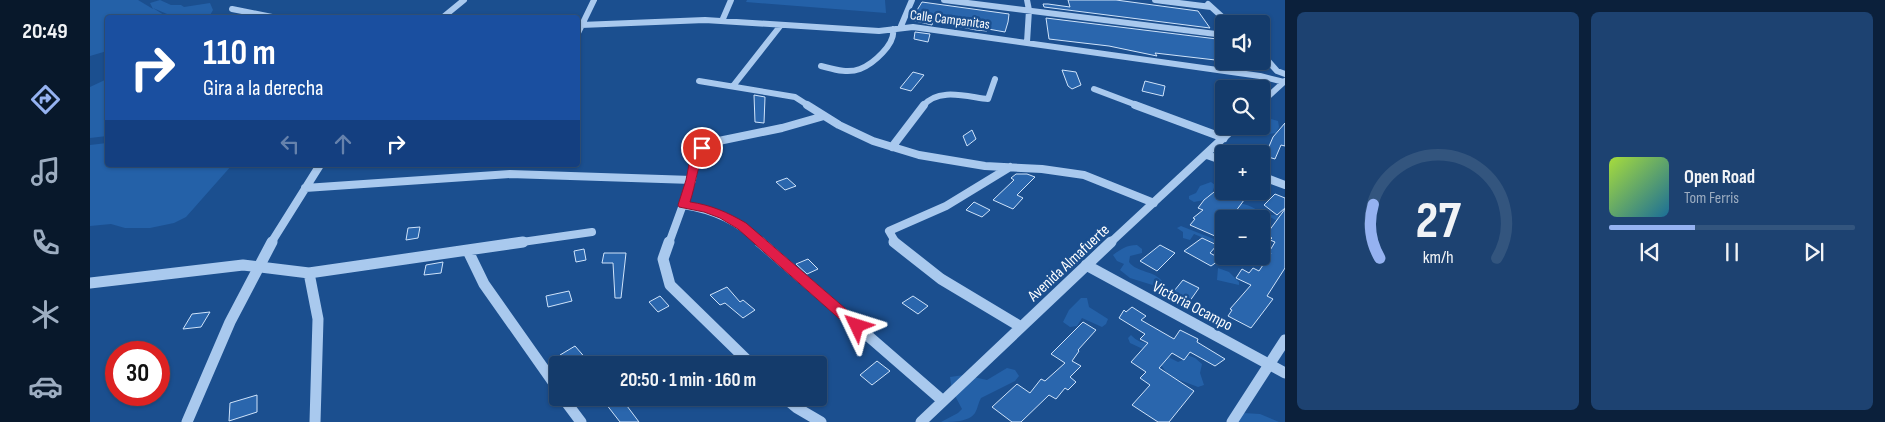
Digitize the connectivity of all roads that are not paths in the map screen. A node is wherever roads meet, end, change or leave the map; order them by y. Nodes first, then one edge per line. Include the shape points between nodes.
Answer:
1 (464, 0) edge
2 (594, 0) edge
3 (731, 0) edge
4 (912, 0) edge
5 (944, 0) edge
6 (1027, 0) edge
7 (1156, 0) edge
8 (1205, 0) edge
9 (1211, 6) junction
10 (232, 9) dead end
11 (1029, 10) junction
12 (262, 15) edge
13 (446, 15) edge
14 (1220, 15) edge
15 (722, 21) junction
16 (581, 25) junction
17 (782, 25) junction
18 (901, 26) junction
19 (580, 28) edge
20 (893, 29) junction
21 (1215, 34) edge
22 (1027, 42) junction
23 (1270, 63) edge
24 (821, 66) dead end
25 (1285, 74) edge
26 (995, 79) dead end
27 (699, 81) dead end
28 (733, 86) junction
29 (1283, 86) edge
30 (1094, 89) dead end
31 (1270, 96) edge
32 (824, 116) junction
33 (1227, 135) edge
34 (1224, 138) junction
35 (892, 147) junction
36 (1207, 154) junction
37 (1215, 157) edge
38 (319, 167) edge
39 (1010, 167) junction
40 (1270, 179) edge
41 (692, 180) junction
42 (1285, 185) edge
43 (305, 188) junction
44 (1154, 203) junction
45 (683, 205) junction
46 (592, 232) dead end
47 (468, 251) junction
48 (258, 265) junction
49 (1086, 265) junction
50 (309, 273) junction
51 (90, 282) edge
52 (1021, 327) junction
53 (1285, 340) edge
54 (743, 356) edge
55 (1269, 364) junction
56 (1285, 373) edge
57 (549, 376) edge
58 (943, 401) junction
59 (570, 406) edge
60 (795, 406) edge
61 (187, 422) edge
62 (315, 422) edge
63 (581, 422) edge
64 (821, 422) edge
65 (921, 422) edge
66 (1232, 422) edge

1 - 13 street
2 - 16 street
3 - 15 street
4 - 18 street
5 - 11 street
6 - 11 street
7 - 9 street
8 - 9 street
9 - 14 street
10 - 12 street
11 - 21 street
11 - 22 street
15 - 16 street, Calle Campanitas
15 - 17 street, Calle Campanitas
16 - 19 street
17 - 20 street, Calle Campanitas via 879,31
17 - 28 street
18 - 20 street, Calle Campanitas
18 - 22 street, Calle Campanitas
20 - 24 street via 894,34 885,52 860,68 841,71
22 - 29 street, Calle Campanitas via 1260,76
23 - 25 street
26 - 35 street via 988,99 946,94 926,102
27 - 28 street
28 - 32 street via 794,97
29 - 31 street
30 - 34 street
32 - 35 street
32 - 41 street via 709,143 695,159
33 - 34 street, Avenida Almafuerte
34 - 36 street, Avenida Almafuerte
35 - 39 street via 948,161
36 - 37 street
36 - 44 street, Avenida Almafuerte
38 - 43 street
39 - 44 street via 1084,175
39 - 52 street via 964,196 898,225 889,234 894,242 941,278
40 - 42 street
41 - 43 street via 510,174
41 - 45 street
43 - 48 street
44 - 49 street, Avenida Almafuerte
45 - 54 street via 663,259 670,286
45 - 58 street via 706,208 742,226
46 - 47 street
47 - 50 street
47 - 57 street via 484,284
48 - 50 street
48 - 51 street
48 - 61 street
49 - 52 street, Avenida Almafuerte
49 - 55 street, Victoria Ocampo
50 - 62 street via 318,319
52 - 58 street, Avenida Almafuerte
53 - 55 street
55 - 56 street, Victoria Ocampo
55 - 66 street
58 - 65 street, Avenida Almafuerte
59 - 63 street
60 - 64 street

